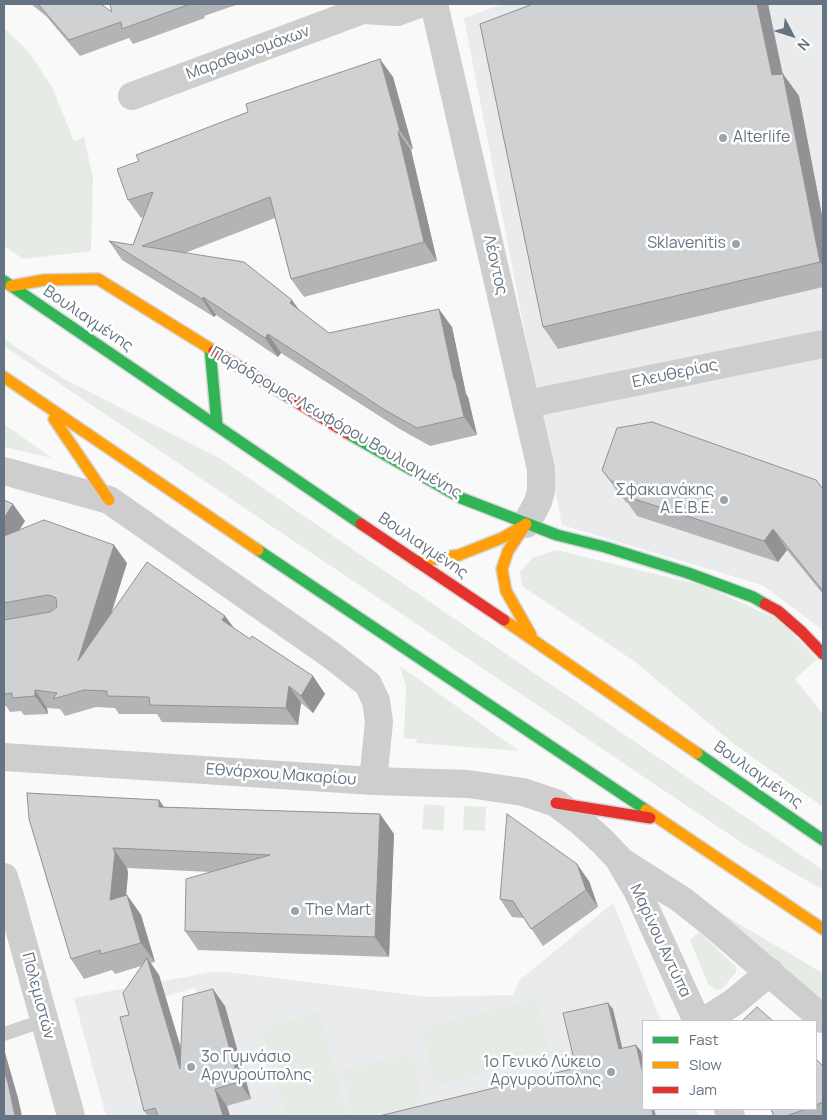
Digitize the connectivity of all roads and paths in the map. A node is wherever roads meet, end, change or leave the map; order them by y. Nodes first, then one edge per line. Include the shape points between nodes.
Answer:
1 (419, 4) edge
2 (434, 4) edge
3 (366, 7) edge
4 (132, 96) dead end
5 (8, 284) edge
6 (823, 344) edge
7 (210, 350) junction
8 (4, 377) edge
9 (527, 404) junction
10 (46, 407) junction
11 (216, 426) junction
12 (4, 471) edge
13 (108, 500) junction
14 (526, 524) junction
15 (417, 562) junction
16 (533, 639) junction
17 (823, 654) edge
18 (4, 757) edge
19 (373, 781) junction
20 (556, 802) junction
21 (660, 820) junction
22 (823, 840) edge
23 (621, 861) junction
24 (6, 890) edge
25 (823, 929) edge
26 (770, 972) junction
27 (823, 1019) edge
28 (45, 1020) junction
29 (697, 1020) edge
30 (707, 1020) edge
31 (4, 1034) edge
32 (71, 1116) edge

1 - 3 street, Μαραθωνομάχων via 396,12
2 - 9 street, Λέοντος
3 - 4 street, Μαραθωνομάχων
5 - 7 main road, Παράδρομος Λεωφόρου Βουλιαγμένης via 98,279
5 - 11 main road, Βουλιαγμένης
6 - 9 street, Ελευθερίας
7 - 11 main road
7 - 14 main road, Παράδρομος Λεωφόρου Βουλιαγμένης via 461,498
8 - 10 main road
9 - 14 street, Λέοντος via 542,481 538,502
10 - 13 main road
10 - 21 main road
11 - 15 main road, Βουλιαγμένης
12 - 13 street
13 - 19 street via 368,684 376,701 379,722
14 - 15 main road via 502,538 459,555
14 - 16 main road via 508,551 502,569 506,591
14 - 17 main road, Παράδρομος Λεωφόρου Βουλιαγμένης via 688,573 753,598 778,611
15 - 16 main road, Βουλιαγμένης
16 - 22 main road, Βουλιαγμένης
18 - 19 street, Εθνάρχου Μακαρίου
19 - 20 street, Εθνάρχου Μακαρίου via 468,784 523,792
20 - 21 main road
20 - 23 street
21 - 25 main road
23 - 26 street via 682,900
23 - 29 street, Μαρίνου Αντύπα
24 - 28 street, Πολεμιστών
26 - 27 street
26 - 30 street
28 - 31 lane
28 - 32 street, Πολεμιστών

